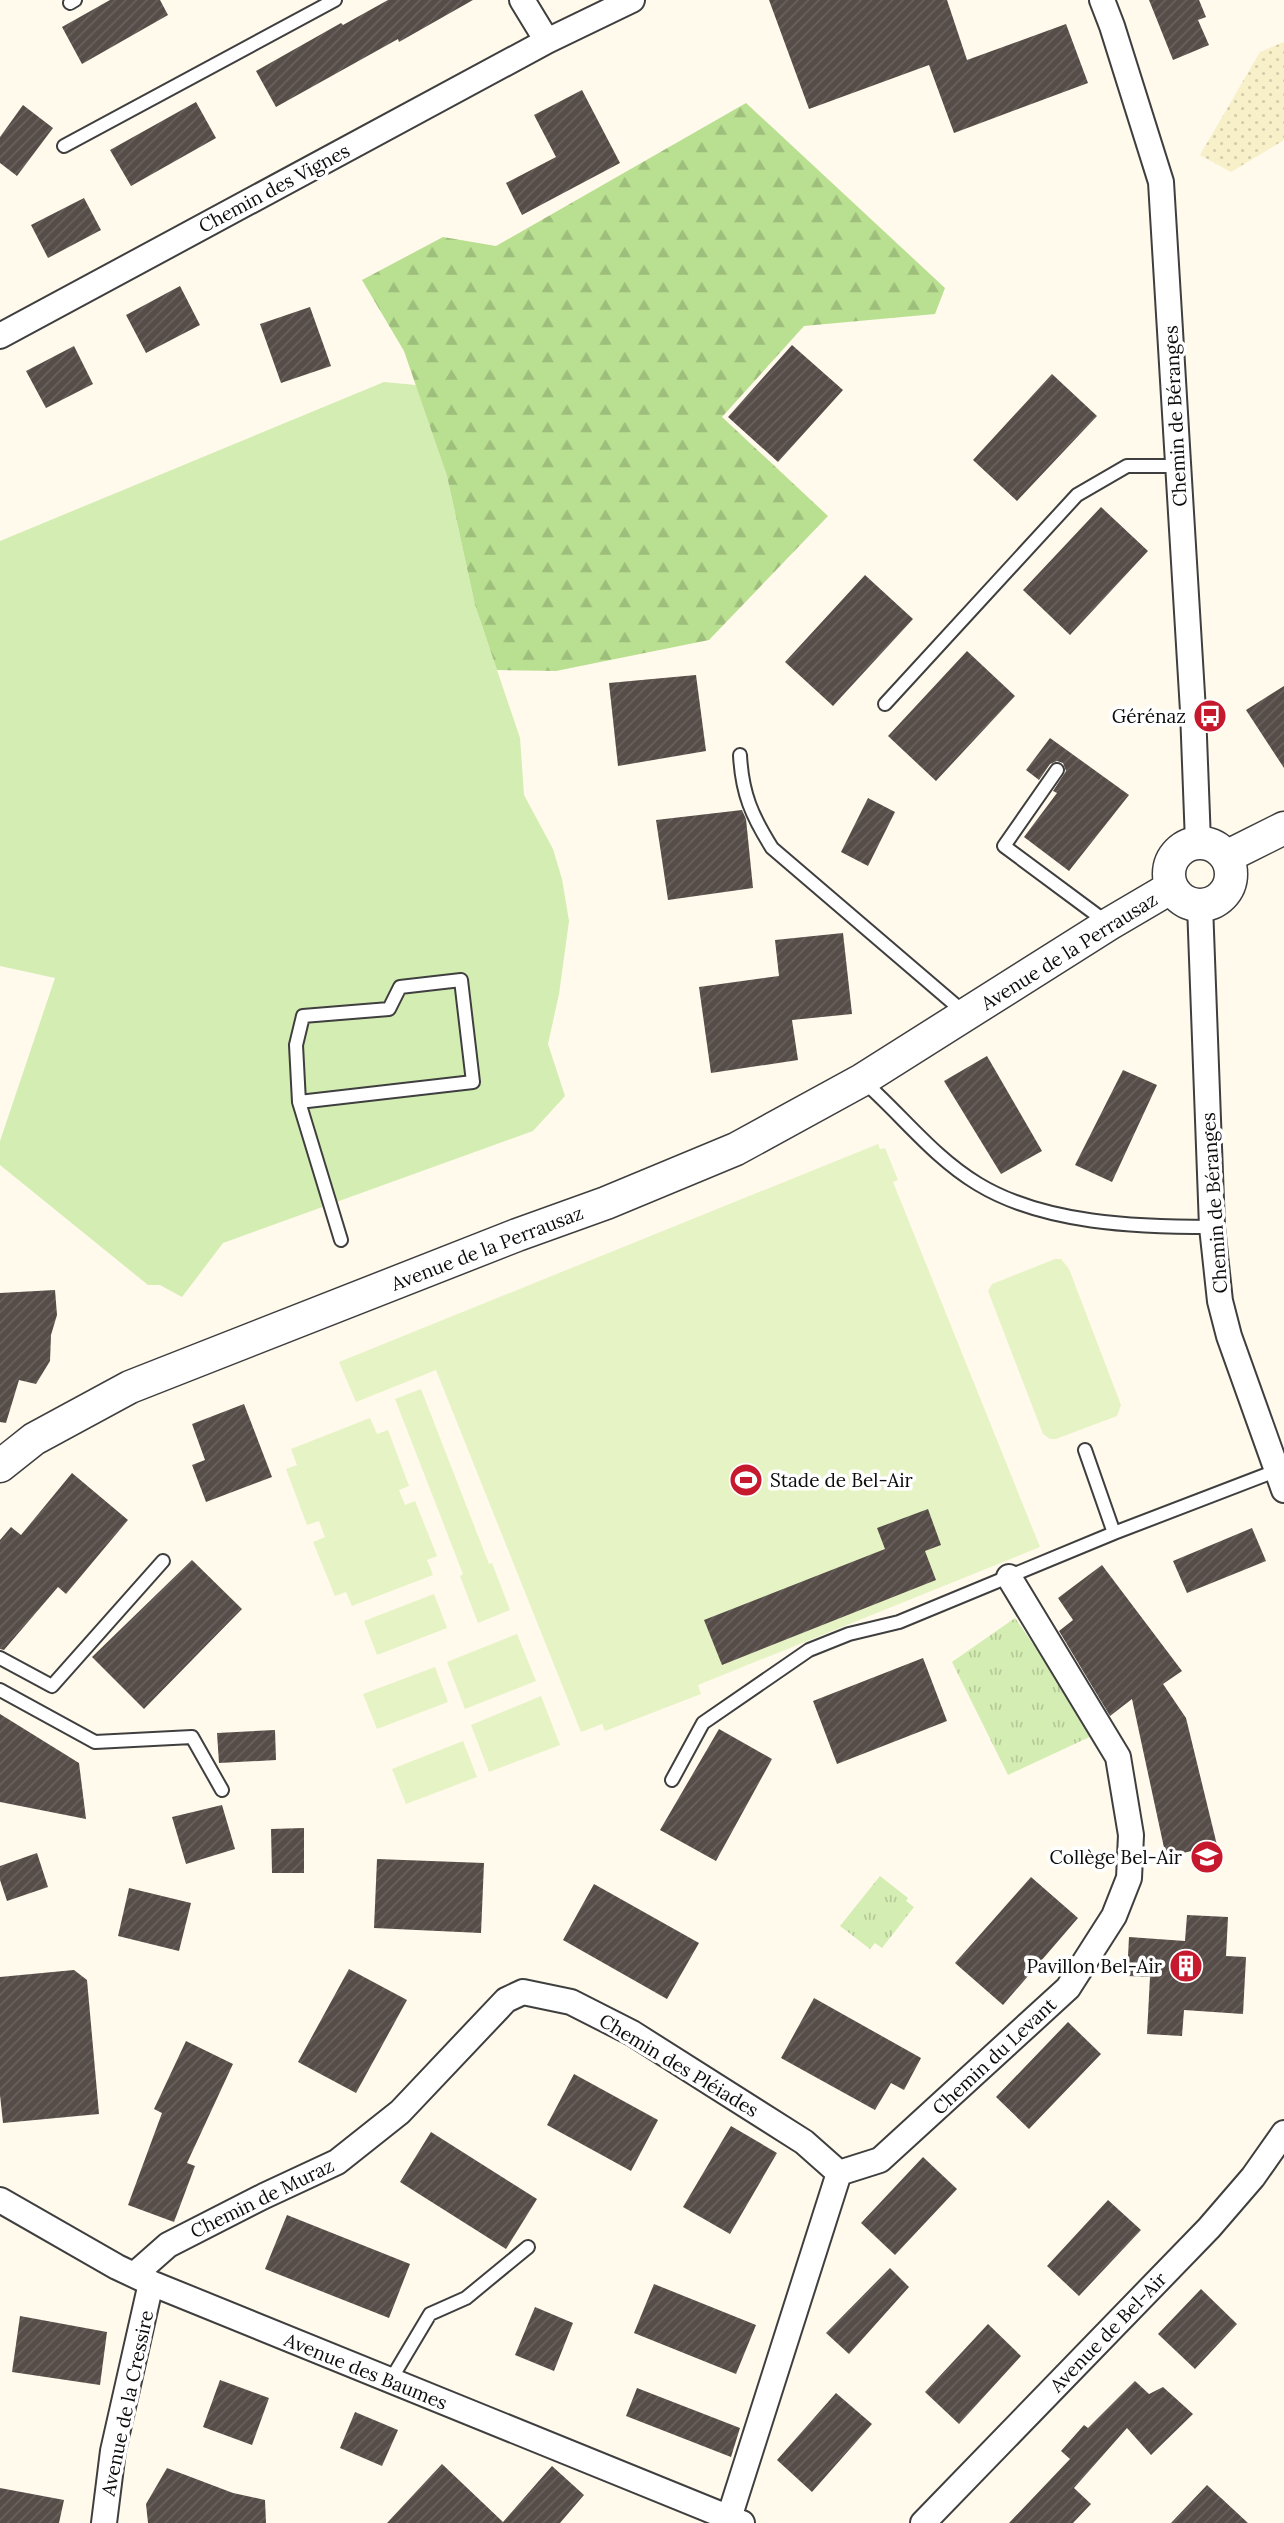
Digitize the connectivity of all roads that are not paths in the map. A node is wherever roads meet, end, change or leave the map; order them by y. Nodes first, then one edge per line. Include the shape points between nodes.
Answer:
1 (335, 0) edge
2 (522, 0) edge
3 (632, 0) edge
4 (1101, 0) edge
5 (547, 41) junction
6 (65, 146) dead end
7 (0, 336) edge
8 (1178, 466) junction
9 (886, 704) dead end
10 (740, 755) dead end
11 (1058, 770) dead end
12 (1284, 828) edge
13 (1198, 842) junction
14 (1226, 857) junction
15 (1172, 887) junction
16 (1200, 905) junction
17 (1109, 924) junction
18 (967, 1014) junction
19 (862, 1080) junction
20 (299, 1102) junction
21 (1212, 1227) junction
22 (341, 1240) dead end
23 (1085, 1450) dead end
24 (0, 1466) edge
25 (1281, 1480) edge
26 (1114, 1532) junction
27 (163, 1561) dead end
28 (1009, 1577) junction
29 (0, 1658) edge
30 (0, 1690) edge
31 (672, 1780) dead end
32 (222, 1790) dead end
33 (506, 2000) joint
34 (1284, 2133) edge
35 (839, 2173) junction
36 (0, 2200) edge
37 (528, 2247) dead end
38 (143, 2279) junction
39 (390, 2381) junction
40 (735, 2520) edge
41 (104, 2523) edge
42 (923, 2523) edge

1 - 6 lane
2 - 5 street
3 - 5 street, Chemin des Vignes
4 - 8 street, Chemin de Béranges via 1161,182
5 - 7 street, Chemin des Vignes
8 - 9 lane via 1127,466 1077,495
8 - 13 street, Chemin de Béranges
10 - 18 lane, Avenue de la Perrausaz via 745,794 772,848
11 - 17 lane via 1004,846
12 - 14 street
13 - 14 street via 1214,846
13 - 15 street via 1173,858 1169,867
14 - 16 street via 1229,884 1218,900
15 - 16 street via 1183,900
15 - 17 street, Avenue de la Perrausaz
16 - 21 street, Chemin de Béranges
17 - 18 street, Avenue de la Perrausaz
18 - 19 street, Avenue de la Perrausaz
19 - 21 lane via 946,1160 1013,1202 1146,1227
19 - 24 street, Avenue de la Perrausaz via 724,1154 130,1387 34,1439
20 - 20 lane via 473,1082 461,980 400,987 388,1009 303,1016 296,1045
20 - 22 lane
21 - 25 street, Chemin de Béranges via 1229,1336
23 - 26 lane
25 - 26 lane
26 - 28 lane
27 - 29 lane via 52,1686
28 - 31 lane via 899,1622 809,1650 703,1723
28 - 35 street, Chemin du Levant via 1118,1757 1131,1835 1129,1878 1114,1916 1068,1987 880,2160
30 - 32 lane via 95,1742 192,1737
33 - 35 street, Chemin des Pléiades via 523,1992 571,2002 632,2033 804,2142
33 - 38 street, Chemin de Muraz via 400,2112 337,2162 168,2245
34 - 42 street, Avenue de Bel-Air via 1209,2228
35 - 40 street
36 - 38 street, Avenue des Baumes
37 - 39 lane via 466,2298 430,2314
38 - 39 street, Avenue des Baumes
38 - 41 street, Avenue de la Cressire
39 - 40 street, Avenue des Baumes

